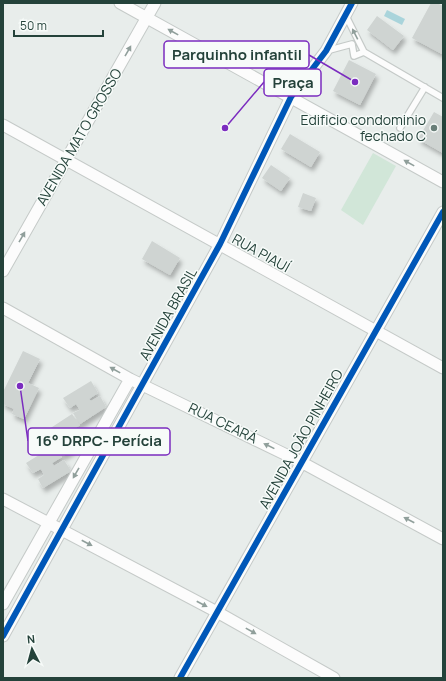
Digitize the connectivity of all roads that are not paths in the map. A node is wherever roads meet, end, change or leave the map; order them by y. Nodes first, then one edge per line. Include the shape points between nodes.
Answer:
1 (120, 3) edge
2 (155, 3) edge
3 (352, 3) edge
4 (346, 16) junction
5 (147, 18) junction
6 (326, 51) junction
7 (364, 52) junction
8 (425, 87) junction
9 (291, 97) junction
10 (443, 98) edge
11 (3, 125) edge
12 (400, 128) dead end
13 (66, 160) junction
14 (443, 182) edge
15 (443, 212) edge
16 (220, 244) junction
17 (3, 271) edge
18 (3, 308) edge
19 (376, 331) junction
20 (443, 368) edge
21 (130, 379) junction
22 (142, 384) junction
23 (302, 462) junction
24 (3, 499) edge
25 (48, 523) junction
26 (62, 530) junction
27 (443, 538) edge
28 (3, 604) edge
29 (217, 612) junction
30 (3, 636) edge
31 (180, 678) edge
32 (334, 678) edge

1 - 5 street
2 - 5 street, AVENIDA MATO GROSSO
3 - 4 street, AVENIDA BRASIL
4 - 6 street, AVENIDA BRASIL
7 -> 4 lane
9 -> 5 street
13 -> 5 street, AVENIDA MATO GROSSO
6 - 7 lane via 352,44 354,56
6 - 9 street, AVENIDA BRASIL
7 - 8 lane
8 - 10 lane
8 - 12 lane
14 -> 9 street
9 - 16 street, AVENIDA BRASIL
11 - 13 street, RUA PIAUÍ
13 - 16 street, RUA PIAUÍ
17 -> 13 street, AVENIDA MATO GROSSO
15 - 19 street, AVENIDA JOÃO PINHEIRO
16 - 19 street, RUA PIAUÍ
16 - 22 street, AVENIDA BRASIL
21 -> 18 street, RUA CEARÁ
19 - 20 street, RUA PIAUÍ
19 - 23 street, AVENIDA JOÃO PINHEIRO
21 - 22 street, RUA CEARÁ
21 -> 25 street
23 -> 22 street, RUA CEARÁ
22 - 26 street, AVENIDA BRASIL
27 -> 23 street, RUA CEARÁ
23 - 29 street, AVENIDA JOÃO PINHEIRO
24 - 25 street
25 - 26 street
25 - 28 street
26 -> 29 street
26 - 30 street, AVENIDA BRASIL
29 - 31 street, AVENIDA JOÃO PINHEIRO
29 -> 32 street

